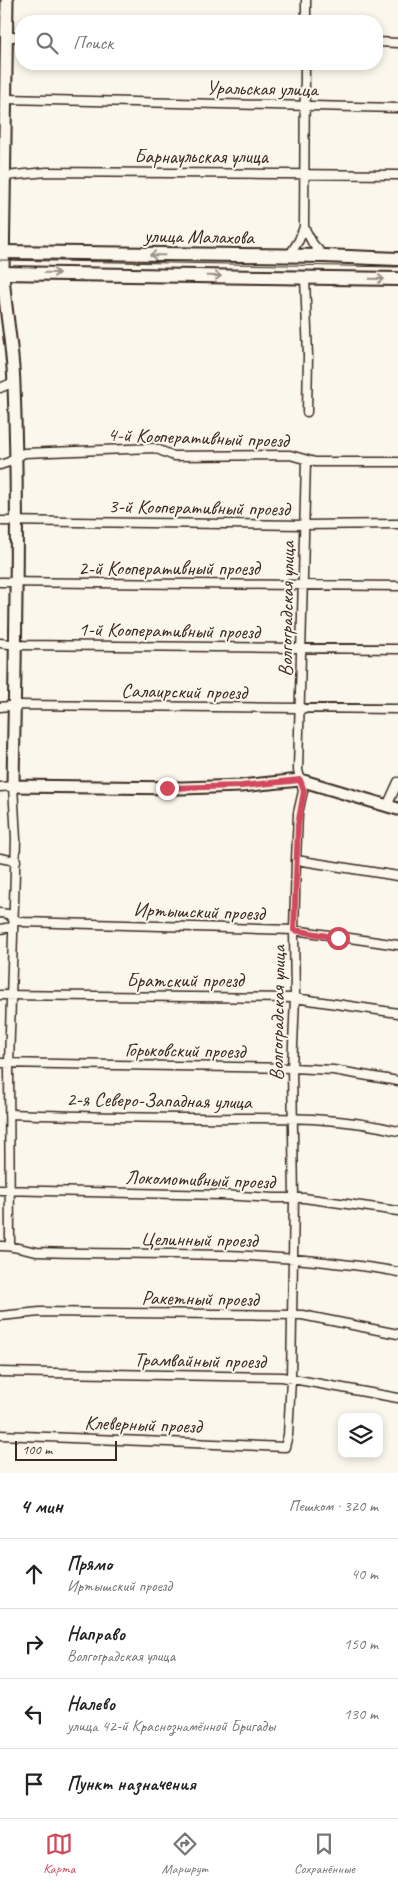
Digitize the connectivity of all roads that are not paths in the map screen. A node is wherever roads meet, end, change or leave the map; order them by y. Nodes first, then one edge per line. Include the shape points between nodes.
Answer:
1 (7, 0) edge
2 (306, 0) edge
3 (306, 15) edge
4 (6, 37) junction
5 (15, 37) edge
6 (383, 42) edge
7 (398, 43) edge
8 (305, 70) edge
9 (4, 92) edge
10 (304, 105) junction
11 (398, 108) edge
12 (303, 173) junction
13 (398, 174) edge
14 (5, 176) junction
15 (304, 227) junction
16 (2, 252) edge
17 (289, 256) junction
18 (324, 256) junction
19 (398, 259) edge
20 (2, 273) edge
21 (306, 278) junction
22 (398, 279) edge
23 (14, 382) junction
24 (0, 388) edge
25 (307, 412) dead end
26 (16, 458) junction
27 (306, 460) junction
28 (398, 462) edge
29 (0, 465) edge
30 (0, 521) edge
31 (16, 522) junction
32 (398, 524) edge
33 (304, 525) junction
34 (0, 582) edge
35 (15, 583) junction
36 (302, 586) junction
37 (398, 586) edge
38 (0, 643) edge
39 (14, 644) junction
40 (302, 648) junction
41 (398, 649) edge
42 (14, 706) junction
43 (0, 707) edge
44 (300, 709) junction
45 (398, 709) edge
46 (300, 780) junction
47 (398, 782) edge
48 (13, 786) junction
49 (0, 787) edge
50 (393, 808) edge
51 (0, 858) edge
52 (16, 860) junction
53 (296, 860) junction
54 (398, 876) edge
55 (0, 913) edge
56 (13, 919) junction
57 (12, 927) junction
58 (0, 930) edge
59 (294, 930) junction
60 (398, 944) edge
61 (10, 995) junction
62 (0, 996) edge
63 (295, 998) junction
64 (398, 1014) edge
65 (0, 1063) edge
66 (9, 1064) junction
67 (292, 1068) junction
68 (398, 1081) edge
69 (0, 1108) edge
70 (9, 1111) junction
71 (292, 1117) junction
72 (398, 1131) edge
73 (0, 1190) edge
74 (9, 1190) junction
75 (294, 1198) junction
76 (398, 1211) edge
77 (10, 1245) junction
78 (0, 1246) edge
79 (293, 1258) junction
80 (398, 1272) edge
81 (0, 1316) edge
82 (291, 1316) junction
83 (398, 1334) edge
84 (0, 1372) edge
85 (291, 1379) junction
86 (398, 1398) edge
87 (0, 1435) edge
88 (285, 1447) joint

1 - 4 street
2 - 3 street
4 - 5 street
4 - 9 street
6 - 7 street
8 - 10 street
9 - 10 street, Уральская улица
9 - 14 street
10 - 11 street, Уральская улица
10 - 12 street
12 - 13 street, Барнаульская улица
12 - 14 street, Барнаульская улица via 47,172
12 - 15 street
14 - 16 street
15 - 17 street
15 - 18 street
17 -> 16 main road, улица Малахова
16 - 20 street
17 - 18 main road, улица Малахова
18 - 19 main road, улица Малахова
20 -> 21 main road, улица Малахова
20 - 23 street
21 -> 22 main road, улица Малахова
21 - 25 street
23 - 24 street
23 - 26 street
26 - 27 street, 4-й Кооперативный проезд via 24,453 154,448 174,456 290,455
26 - 29 street, 4-й Кооперативный проезд
26 - 31 street
27 - 28 street, 4-й Кооперативный проезд
27 - 33 street, Волгоградская улица
30 - 31 street, 3-й Кооперативный проезд
31 - 33 street, 3-й Кооперативный проезд
31 - 35 street
32 - 33 street, 3-й Кооперативный проезд
33 - 36 street, Волгоградская улица
34 - 35 street, 2-й Кооперативный проезд
35 - 36 street, 2-й Кооперативный проезд
35 - 39 street
36 - 37 street, 2-й Кооперативный проезд
36 - 40 street, Волгоградская улица
38 - 39 street, 1-й Кооперативный проезд
39 - 40 street, 1-й Кооперативный проезд
39 - 42 street
40 - 41 street, 1-й Кооперативный проезд
40 - 44 street, Волгоградская улица
42 - 43 street, Салаирский проезд
42 - 44 street, Салаирский проезд
42 - 48 street
44 - 45 street, Салаирский проезд
44 - 46 street, Волгоградская улица
46 - 48 street via 182,788
46 - 50 street
46 - 53 street, Волгоградская улица via 304,791 298,813
47 - 50 street
48 - 49 street
48 - 52 street
51 - 52 street
52 - 56 street
53 - 54 street
53 - 59 street, Волгоградская улица
55 - 56 street, Иртышский проезд
56 - 57 street
56 - 59 street, Иртышский проезд via 24,922
57 - 58 street
57 - 61 street
59 - 60 street, Иртышский проезд
59 - 63 street, Волгоградская улица
61 - 62 street, Братский проезд
61 - 63 street, Братский проезд
61 - 66 street
63 - 64 street, Братский проезд
63 - 67 street, Волгоградская улица
65 - 66 street, Горьковский проезд
66 - 67 street, Горьковский проезд
66 - 70 street
67 - 68 street, Горьковский проезд via 333,1070
67 - 71 street, Волгоградская улица
69 - 70 street, 2-я Северо-Западная улица
70 - 71 street, 2-я Северо-Западная улица via 194,1118
70 - 74 street
71 - 72 street, 2-я Северо-Западная улица via 342,1120
71 - 75 street, Волгоградская улица
73 - 74 street, Локомотивный проезд
74 - 75 street, Локомотивный проезд
74 - 77 street
75 - 76 street, Локомотивный проезд
75 - 79 street, Волгоградская улица
77 - 78 street, Целинный проезд
77 - 79 street, Целинный проезд via 37,1252 234,1254
79 - 80 street, Целинный проезд
79 - 82 street, Волгоградская улица
81 - 82 street, Ракетный проезд via 40,1312
82 - 83 street, Ракетный проезд via 302,1315
82 - 85 street, Волгоградская улица
84 - 85 street, Трамвайный проезд
85 - 86 street, Трамвайный проезд
85 - 88 street, Волгоградская улица
87 - 88 street, Клеверный проезд

